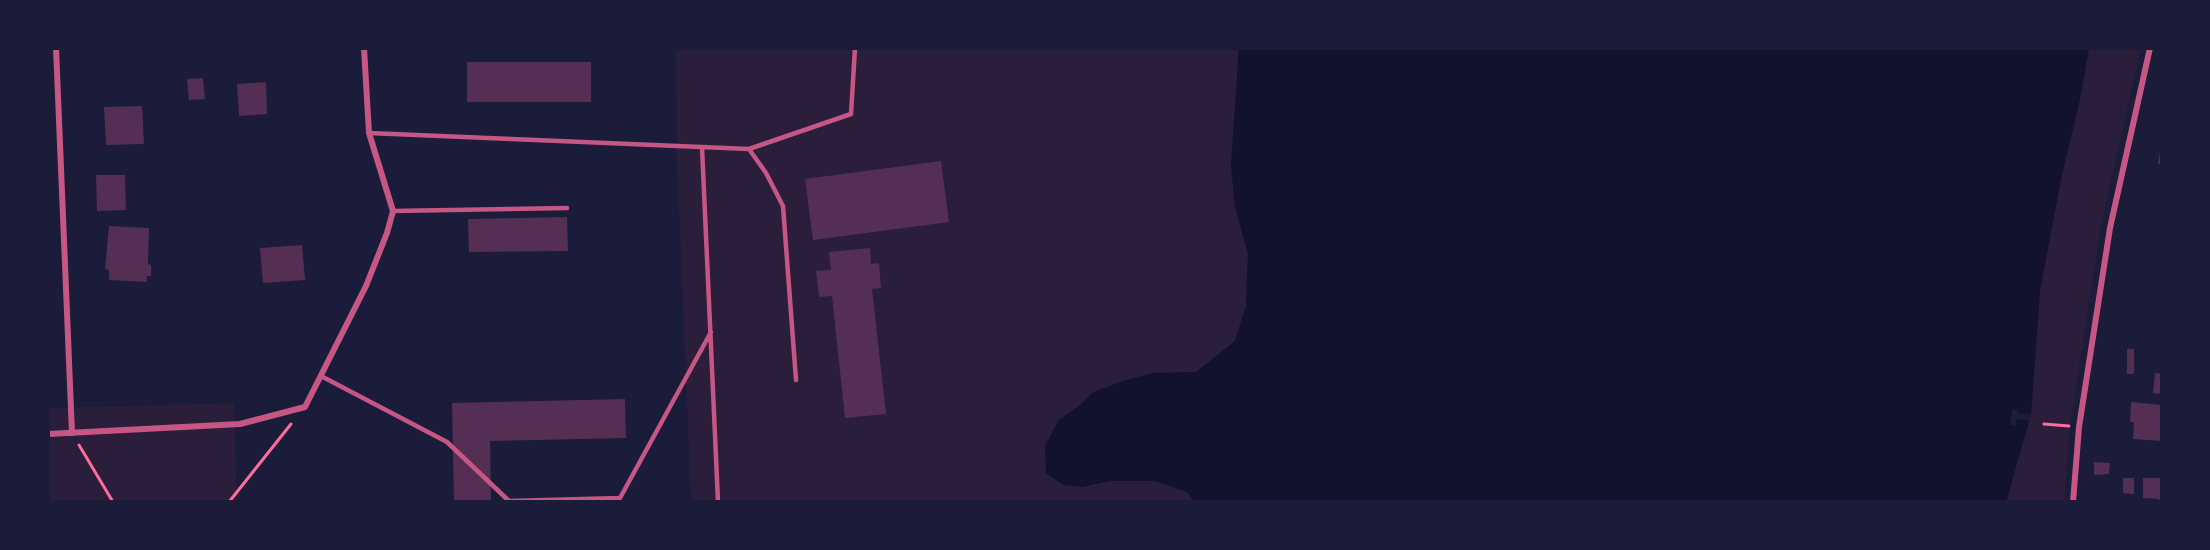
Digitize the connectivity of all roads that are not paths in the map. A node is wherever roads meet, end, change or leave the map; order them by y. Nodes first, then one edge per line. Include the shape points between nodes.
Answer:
1 (56, 48) edge
2 (364, 48) edge
3 (855, 48) edge
4 (2150, 48) edge
5 (369, 133) junction
6 (702, 147) junction
7 (749, 149) junction
8 (567, 208) dead end
9 (393, 211) junction
10 (711, 332) junction
11 (321, 376) junction
12 (796, 380) dead end
13 (72, 433) junction
14 (48, 434) edge
15 (718, 502) edge
16 (2073, 502) edge

1 - 13 street
2 - 5 street
3 - 7 lane via 851,114
4 - 16 street via 2110,228 2079,427
5 - 6 lane
5 - 9 street
6 - 7 lane
6 - 10 lane
7 - 12 lane via 783,206
8 - 9 lane
9 - 11 street via 366,286
10 - 11 lane via 620,498 509,501 447,442
10 - 15 lane
11 - 13 street via 305,407 240,424
13 - 14 street

